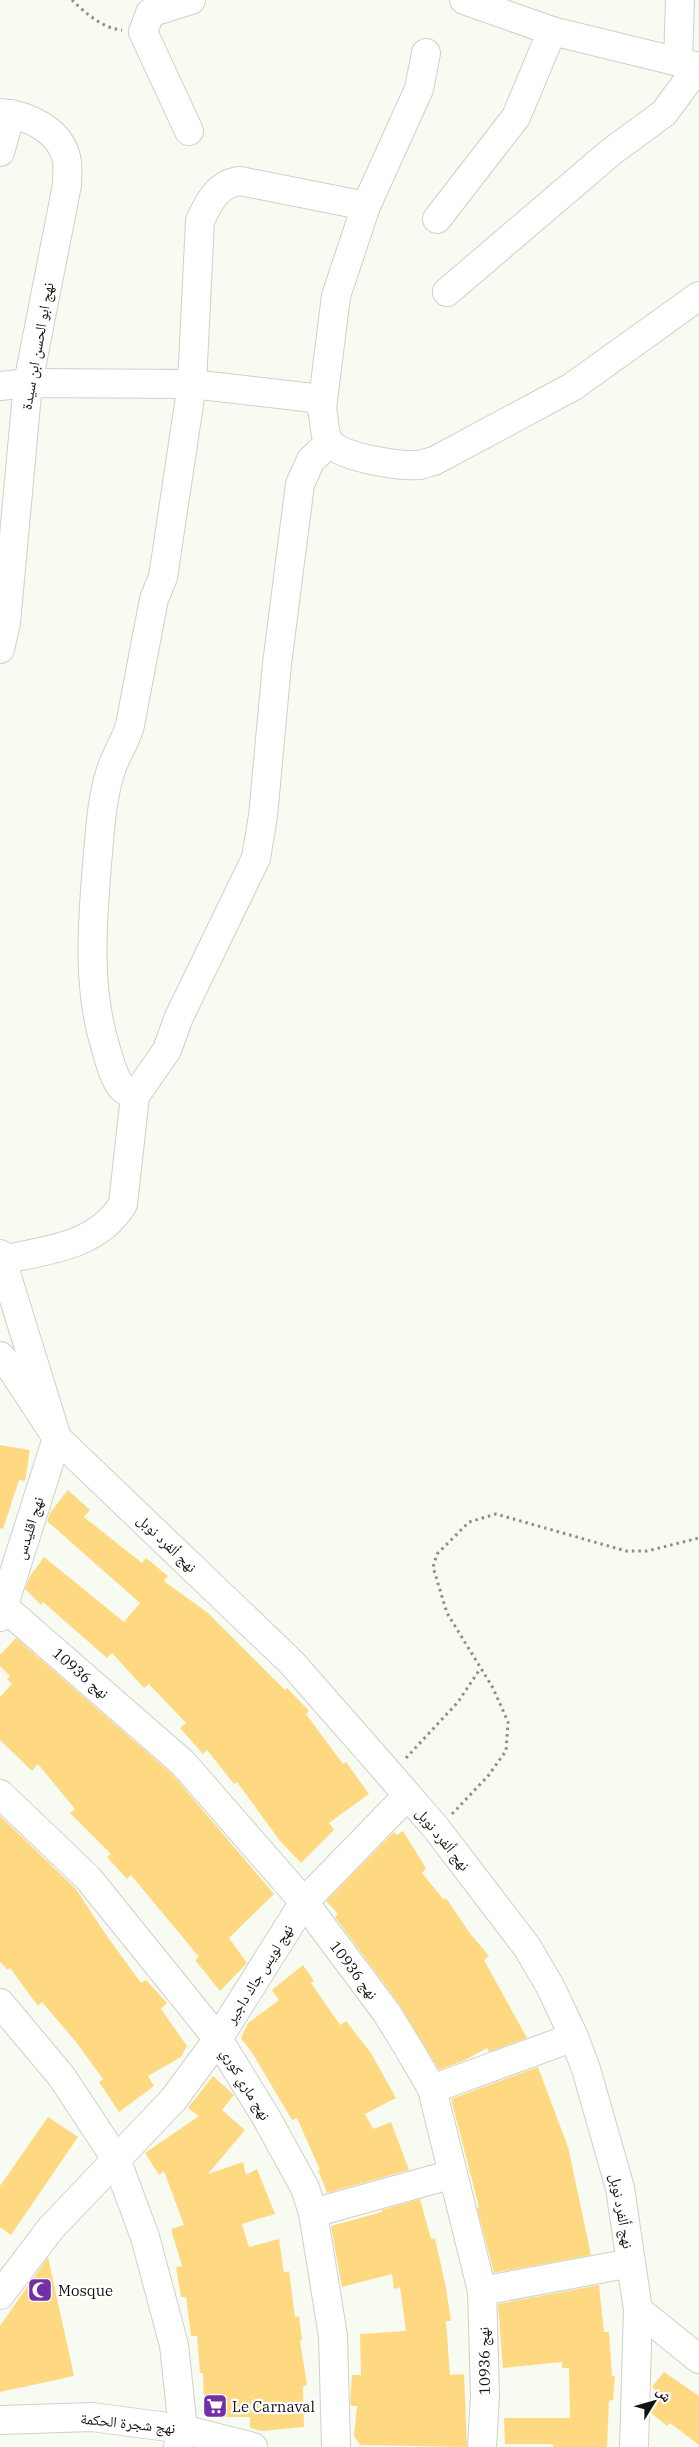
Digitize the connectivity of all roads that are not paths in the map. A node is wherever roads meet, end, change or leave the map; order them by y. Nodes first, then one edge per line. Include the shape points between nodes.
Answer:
1 (191, 0) edge
2 (464, 0) edge
3 (680, 0) edge
4 (552, 31) junction
5 (426, 53) dead end
6 (692, 65) edge
7 (5, 113) edge
8 (189, 131) dead end
9 (0, 152) edge
10 (366, 206) junction
11 (437, 219) dead end
12 (447, 292) dead end
13 (699, 296) edge
14 (28, 383) junction
15 (192, 384) junction
16 (0, 386) edge
17 (322, 408) junction
18 (329, 443) junction
19 (0, 649) edge
20 (135, 1096) junction
21 (1, 1257) edge
22 (0, 1356) edge
23 (57, 1438) junction
24 (2, 1612) edge
25 (399, 1786) junction
26 (0, 1794) edge
27 (304, 1902) junction
28 (0, 2003) edge
29 (574, 2037) junction
30 (218, 2039) junction
31 (432, 2089) junction
32 (116, 2159) junction
33 (453, 2174) junction
34 (313, 2213) junction
35 (631, 2264) junction
36 (482, 2291) junction
37 (0, 2295) edge
38 (638, 2310) junction
39 (699, 2359) edge
40 (0, 2420) edge
41 (180, 2438) edge
42 (636, 2446) edge
43 (253, 2447) edge
44 (336, 2447) edge
45 (482, 2447) edge

1 - 8 street via 150,13 143,32
2 - 4 street
3 - 6 street
4 - 6 street
4 - 11 street via 516,117
5 - 10 street via 419,89
6 - 12 street via 664,113 611,152
7 - 9 street
7 - 14 street, نهج ابو الحسن ابن سيدة via 41,124 58,141 66,160 67,185
10 - 15 street via 240,181 230,182 221,188 209,201 200,221
10 - 17 street via 336,296
13 - 18 street via 572,388 434,461 418,465 350,455
14 - 15 street
14 - 16 street
14 - 19 street, نهج ابو الحسن ابن سيدة via 6,623
15 - 17 street via 313,398
15 - 20 street via 162,578 154,599 130,725 111,770 101,819 91,932 93,986 104,1043 112,1070 122,1088
17 - 18 street
18 - 20 street via 311,460 300,484 256,858 179,1017 167,1050
20 - 21 street via 123,1204 114,1218 90,1237 72,1244
21 - 23 street
22 - 23 street, نهج ألفرد نوبل
23 - 24 street, نهج اقليدس
23 - 25 street, نهج ألفرد نوبل via 291,1662
24 - 27 street, نهج 10936 via 183,1763
25 - 27 street, نهج لويس جاك داجير
25 - 29 street, نهج ألفرد نوبل via 436,1828 527,1946
26 - 30 street, نهج ماري كوري via 88,1878
27 - 30 street, نهج لويس جاك داجير
27 - 31 street, نهج 10936 via 386,2012
28 - 32 street via 62,2077
29 - 31 street
29 - 35 street, نهج ألفرد نوبل via 620,2188
30 - 32 street, نهج لويس جاك داجير via 173,2100
30 - 34 street, نهج ماري كوري via 283,2146 305,2188
31 - 33 street, نهج 10936
32 - 37 street, نهج لويس جاك داجير via 51,2228
32 - 41 street via 145,2237 174,2345
33 - 34 street
33 - 36 street, نهج 10936
34 - 44 street, نهج ماري كوري via 333,2336
35 - 36 street
35 - 38 street, نهج ألفرد نوبل
36 - 45 street, نهج 10936 via 485,2395
38 - 39 street
38 - 42 street, نهج ألفرد نوبل
40 - 41 street, نهج شجرة الحكمة via 92,2417
41 - 43 street, نهج شجرة الحكمة

